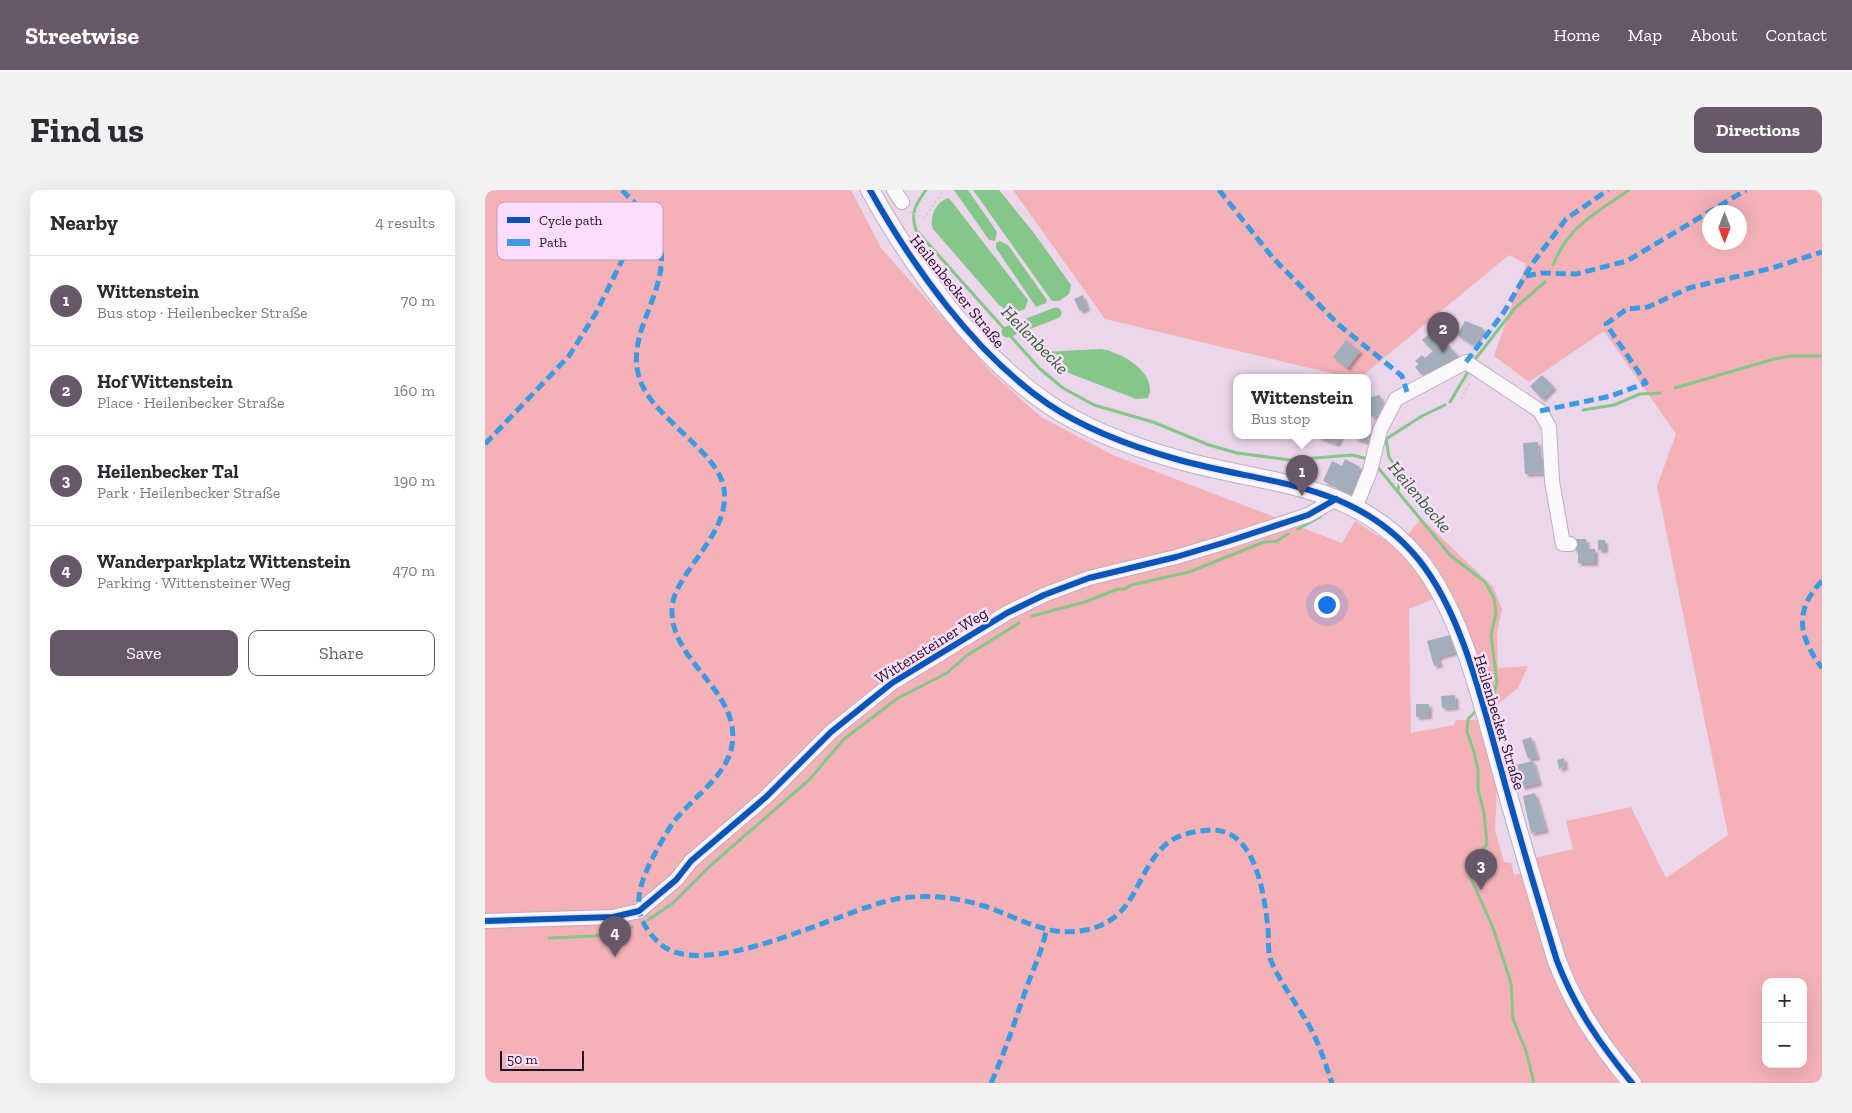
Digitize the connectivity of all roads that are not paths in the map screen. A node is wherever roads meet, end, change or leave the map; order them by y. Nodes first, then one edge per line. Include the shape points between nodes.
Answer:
1 (870, 190) edge
2 (893, 190) edge
3 (904, 206) road end
4 (1336, 499) junction
5 (1355, 508) junction
6 (1570, 544) dead end
7 (485, 921) edge
8 (1632, 1083) edge

1 - 4 main road, Heilenbecker Straße via 911,258 969,331 1025,387 1049,405 1111,436 1175,459 1220,471 1299,485
2 - 3 street
4 - 5 main road, Heilenbecker Straße
4 - 7 street, Wittensteiner Weg via 1308,515 1225,542 1089,578 1007,613 892,683 838,726 766,797 639,911 613,918
5 - 6 street via 1370,471 1380,430 1396,400 1466,362 1540,411 1549,426 1552,481 1563,544
5 - 8 main road, Heilenbecker Straße via 1404,543 1421,562 1444,598 1486,717 1567,987 1593,1035

